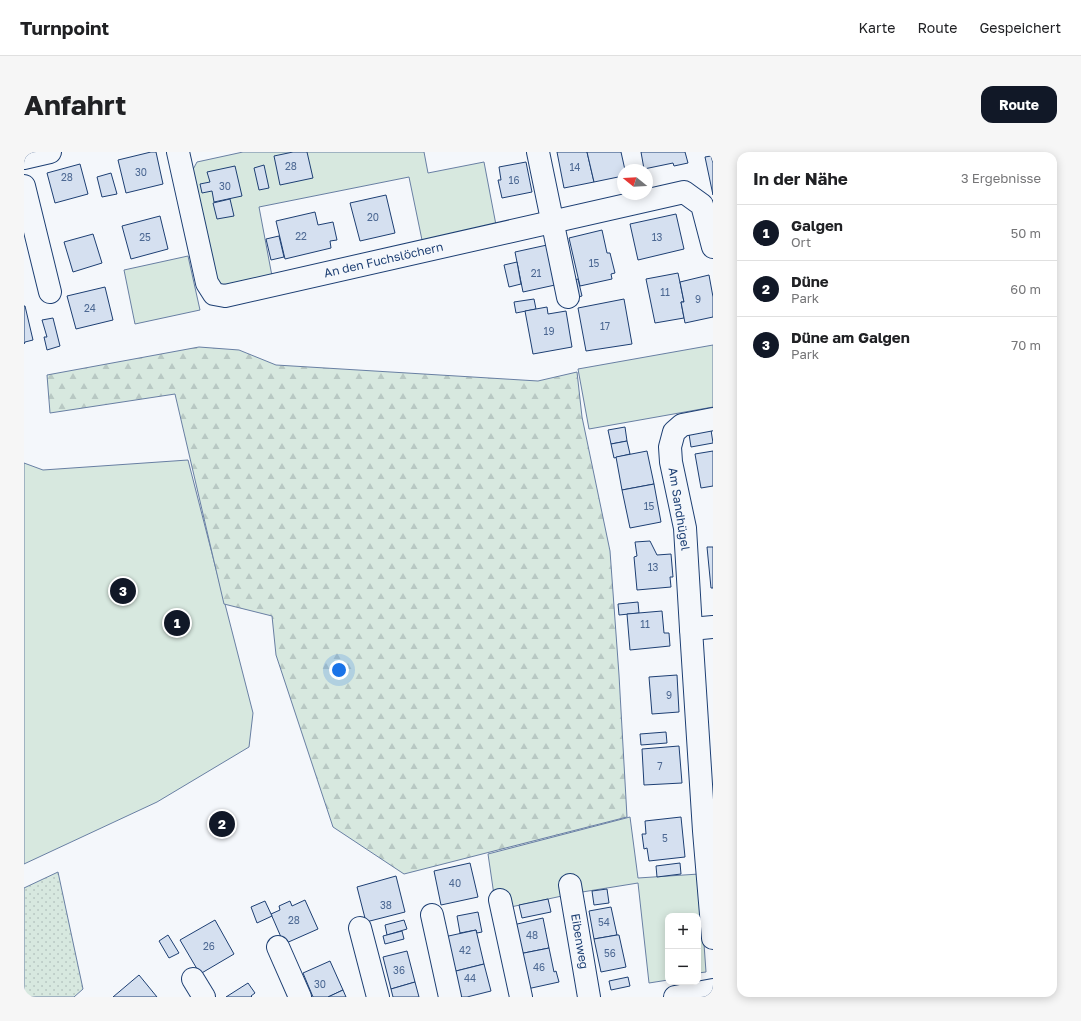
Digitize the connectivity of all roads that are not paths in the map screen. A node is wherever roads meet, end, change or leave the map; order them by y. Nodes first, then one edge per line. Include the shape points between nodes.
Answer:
1 (50, 152) edge
2 (538, 152) edge
3 (183, 153) edge
4 (24, 158) edge
5 (24, 186) edge
6 (552, 222) junction
7 (713, 247) edge
8 (50, 292) dead end
9 (568, 297) dead end
10 (713, 419) edge
11 (713, 627) edge
12 (691, 629) junction
13 (708, 830) edge
14 (570, 885) dead end
15 (500, 900) dead end
16 (432, 915) dead end
17 (360, 928) dead end
18 (713, 938) edge
19 (278, 947) dead end
20 (193, 979) dead end
21 (713, 990) edge
22 (204, 997) edge
23 (300, 997) edge
24 (378, 997) edge
25 (450, 997) edge
26 (521, 997) edge
27 (589, 997) edge
28 (675, 997) edge

1 - 4 street
2 - 6 street
3 - 6 street, An den Fuchslöchern via 207,283 214,294 224,296
5 - 8 street
6 - 7 street, An den Fuchslöchern via 684,192 702,205
6 - 9 street
10 - 12 street, Am Sandhügel via 682,424 674,432 670,447 685,528
11 - 12 street
12 - 13 street, Am Sandhügel
13 - 18 street, Am Sandhügel
14 - 27 street, Eibenweg
15 - 26 street
16 - 25 street
17 - 24 street
19 - 23 street
20 - 22 street
21 - 28 street

